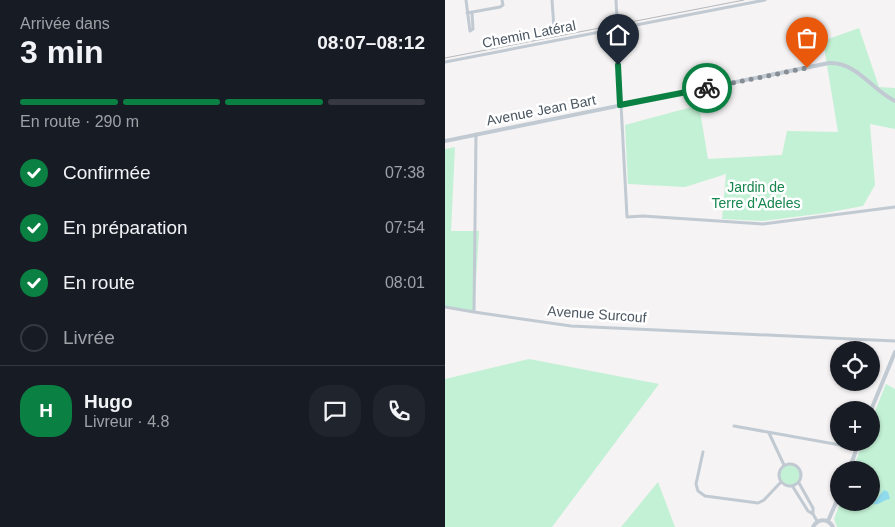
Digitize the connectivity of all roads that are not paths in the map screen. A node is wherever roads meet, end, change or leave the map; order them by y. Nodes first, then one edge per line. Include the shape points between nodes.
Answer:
1 (466, 0) edge
2 (502, 0) edge
3 (552, 0) edge
4 (616, 0) edge
5 (765, 0) edge
6 (467, 13) junction
7 (472, 13) junction
8 (617, 19) dead end
9 (554, 28) dead end
10 (617, 29) junction
11 (445, 62) edge
12 (895, 101) edge
13 (620, 105) junction
14 (476, 134) junction
15 (445, 141) edge
16 (895, 207) edge
17 (445, 307) edge
18 (475, 312) junction
19 (895, 341) edge
20 (895, 352) edge
21 (875, 401) edge
22 (734, 426) dead end
23 (769, 433) junction
24 (830, 443) edge
25 (703, 452) dead end
26 (784, 465) junction
27 (781, 482) junction
28 (799, 483) junction
29 (793, 486) junction
30 (833, 511) edge
31 (813, 514) junction
32 (817, 521) junction
33 (829, 521) junction
34 (813, 527) edge
35 (833, 527) edge

1 - 6 street
2 - 7 street via 500,7
3 - 9 street
4 - 8 street
5 - 10 street, Chemin Latéral
6 - 7 street
6 - 7 street via 468,30 472,31
10 - 11 street, Chemin Latéral
10 - 13 street
12 - 13 street, Avenue Jean Bart via 881,94 854,70 833,63
13 - 14 street, Avenue Jean Bart
13 - 16 street via 627,217 763,224
14 - 15 street, Avenue Jean Bart
14 - 18 street
17 - 18 street, Avenue Surcouf
18 - 19 street, Avenue Surcouf via 571,326
20 - 21 street
22 - 23 street
23 - 24 street
23 - 26 street
25 - 27 street via 696,484 698,491 705,496 758,503
26 - 27 street via 780,470
26 - 28 street via 791,463 800,469
27 - 29 street
28 - 29 street
28 - 31 street
29 - 31 street
30 - 33 street
31 - 32 street
32 - 33 street
32 - 34 street
33 - 35 street

